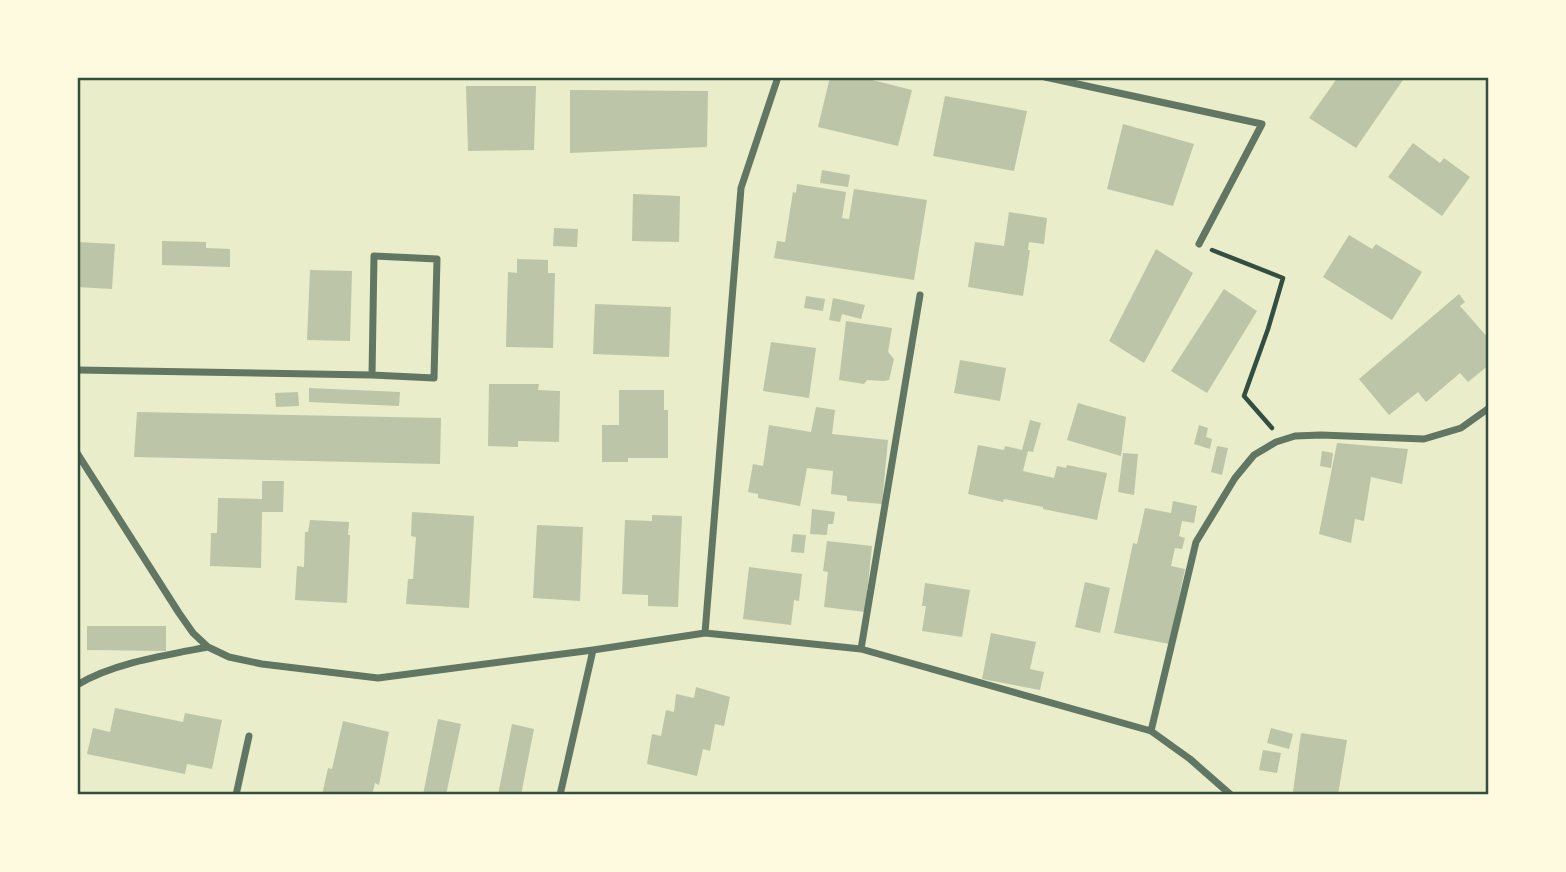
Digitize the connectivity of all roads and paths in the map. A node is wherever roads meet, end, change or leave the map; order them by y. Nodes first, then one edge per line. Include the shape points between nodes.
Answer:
1 (778, 77) edge
2 (1045, 77) edge
3 (1199, 244) joint
4 (920, 295) dead end
5 (77, 370) edge
6 (372, 375) junction
7 (1489, 408) edge
8 (1283, 440) junction
9 (77, 453) edge
10 (705, 633) junction
11 (208, 647) junction
12 (861, 649) junction
13 (593, 650) junction
14 (77, 685) edge
15 (1151, 731) junction
16 (249, 736) dead end
17 (236, 795) edge
18 (560, 795) edge
19 (1231, 795) edge

1 - 10 street via 741,188
2 - 3 street via 1262,124
3 - 8 path via 1283,278 1244,396
4 - 12 street
5 - 6 street
6 - 6 street via 374,256 437,259 435,378
7 - 8 street via 1461,428 1424,439 1321,435
8 - 15 street via 1254,455 1196,542
9 - 11 street via 178,613
10 - 12 street
10 - 13 street
11 - 13 street via 262,664 378,678
11 - 14 street via 154,658 92,676
12 - 15 street
13 - 18 street
15 - 19 street
16 - 17 street

